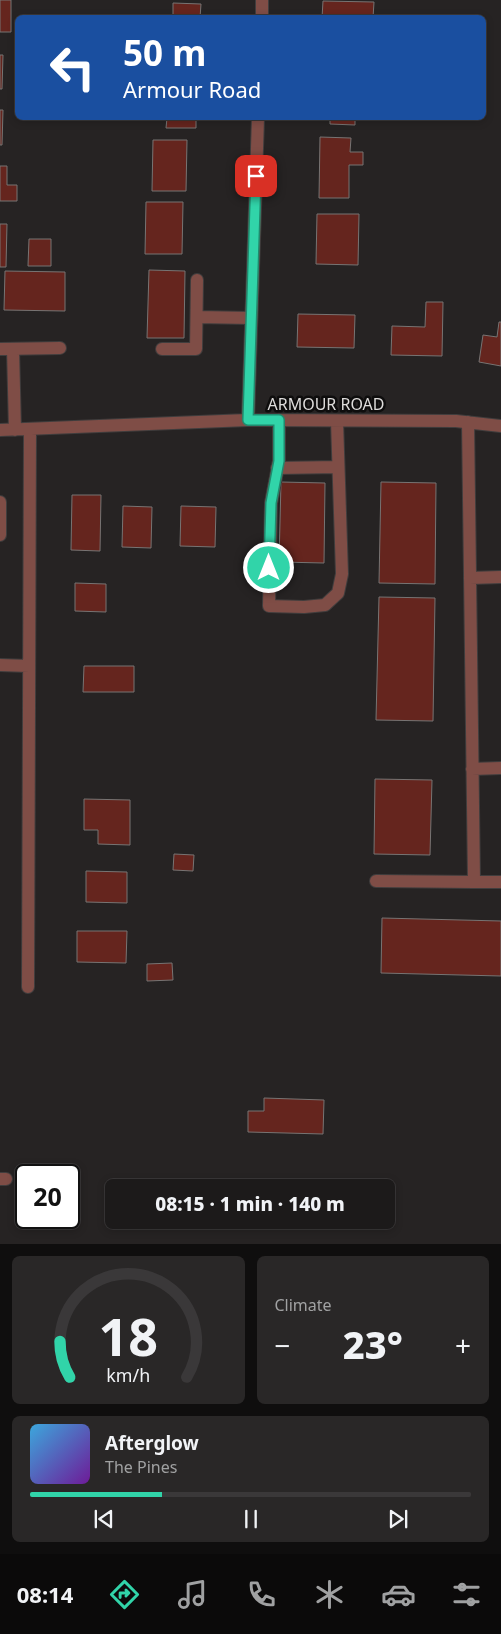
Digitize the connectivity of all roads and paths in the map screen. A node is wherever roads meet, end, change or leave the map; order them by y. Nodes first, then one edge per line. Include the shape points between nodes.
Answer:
1 (262, 0) edge
2 (262, 15) edge
3 (258, 120) edge
4 (197, 280) dead end
5 (197, 317) junction
6 (251, 318) junction
7 (60, 348) dead end
8 (0, 349) edge
9 (13, 349) junction
10 (162, 349) dead end
11 (248, 420) junction
12 (279, 420) junction
13 (337, 421) junction
14 (468, 422) junction
15 (501, 426) edge
16 (0, 430) edge
17 (15, 430) junction
18 (30, 430) junction
19 (338, 467) junction
20 (277, 468) junction
21 (0, 502) edge
22 (0, 536) edge
23 (501, 577) edge
24 (470, 578) junction
25 (0, 666) edge
26 (29, 666) junction
27 (501, 768) edge
28 (472, 769) junction
29 (376, 882) dead end
30 (474, 882) junction
31 (501, 882) edge
32 (28, 986) dead end

1 - 2 street
3 - 6 street
4 - 5 street
5 - 6 street
5 - 10 street via 196,349
6 - 11 street
7 - 9 street
8 - 9 street
9 - 17 street
11 - 12 street, ARMOUR ROAD
11 - 18 street, ARMOUR ROAD
12 - 13 street, ARMOUR ROAD
12 - 20 street
13 - 14 street, ARMOUR ROAD
13 - 19 street
14 - 15 street, ARMOUR ROAD
14 - 24 street
16 - 17 street, ARMOUR ROAD
17 - 18 street, ARMOUR ROAD
18 - 26 street
19 - 20 street
19 - 20 street via 342,554 338,593 325,605 304,607 269,606 271,503
21 - 22 street
23 - 24 street
24 - 28 street
25 - 26 street
26 - 32 street
27 - 28 street
28 - 30 street
29 - 30 street
30 - 31 street

